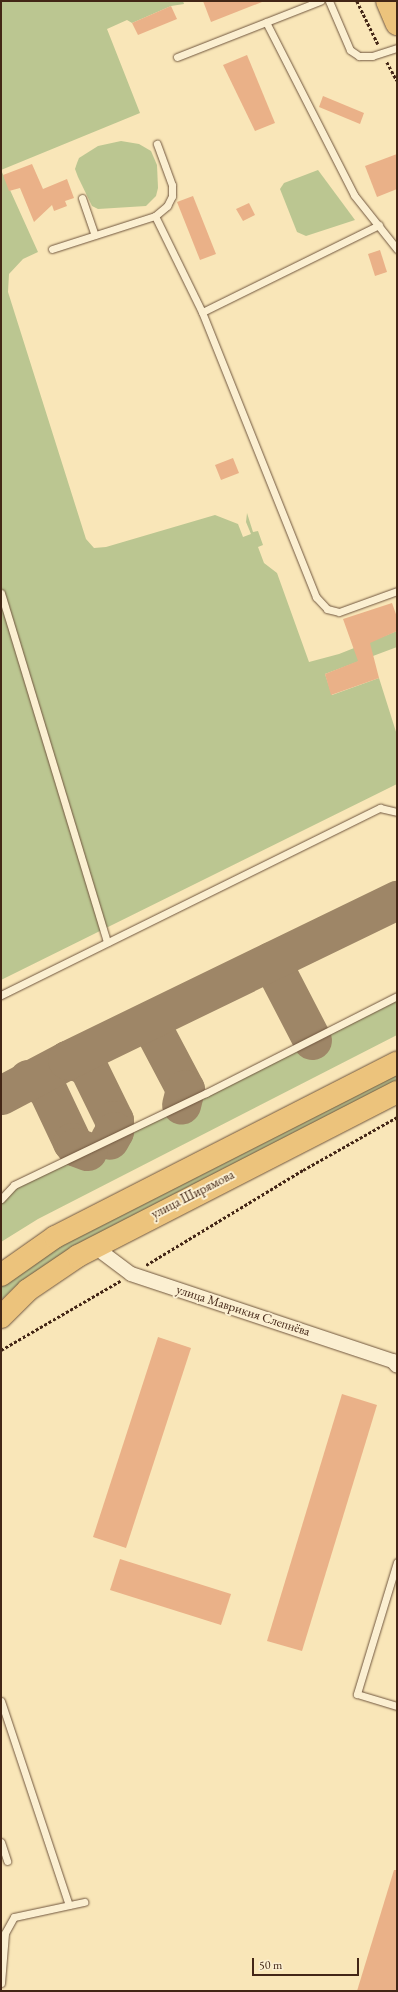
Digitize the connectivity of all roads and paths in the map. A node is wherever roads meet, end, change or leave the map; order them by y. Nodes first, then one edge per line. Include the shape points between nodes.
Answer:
1 (320, 1) edge
2 (329, 1) edge
3 (357, 1) edge
4 (387, 1) edge
5 (360, 11) dead end
6 (266, 22) junction
7 (397, 24) edge
8 (397, 48) edge
9 (177, 57) dead end
10 (156, 144) dead end
11 (82, 198) dead end
12 (155, 216) junction
13 (379, 225) junction
14 (95, 235) junction
15 (52, 249) dead end
16 (397, 249) edge
17 (202, 312) junction
18 (397, 591) edge
19 (1, 594) edge
20 (397, 812) edge
21 (107, 942) junction
22 (1, 995) edge
23 (397, 996) edge
24 (397, 1063) edge
25 (397, 1092) edge
26 (397, 1117) edge
27 (1, 1199) edge
28 (95, 1247) junction
29 (131, 1274) junction
30 (1, 1275) edge
31 (1, 1317) edge
32 (1, 1350) edge
33 (397, 1366) edge
34 (397, 1562) edge
35 (1, 1701) edge
36 (397, 1706) edge
37 (1, 1842) edge
38 (7, 1861) dead end
39 (84, 1902) dead end
40 (69, 1905) junction
41 (1, 1983) edge

1 - 6 lane
2 - 8 lane via 350,50 358,56 372,56
3 - 5 path
4 - 7 main road
6 - 9 lane
6 - 13 lane via 354,195
10 - 12 lane via 172,185 172,196 167,206
11 - 14 lane
12 - 14 lane
12 - 17 lane
13 - 16 lane
13 - 17 lane
14 - 15 lane
17 - 18 lane via 316,597 327,609 339,612
19 - 21 lane
20 - 21 lane via 380,808
21 - 22 lane
23 - 27 lane via 206,1093 14,1185
24 - 30 main road, улица Ширямова via 55,1237
25 - 28 main road, улица Ширямова
26 - 29 path via 303,1170
28 - 29 street, улица Маврикия Слепнёва
28 - 31 main road, улица Ширямова via 51,1272 28,1290
29 - 32 path
29 - 33 street, улица Маврикия Слепнёва via 393,1361
34 - 36 lane via 357,1694
35 - 40 lane
37 - 38 lane
39 - 40 lane
40 - 41 lane via 14,1917 4,1933

